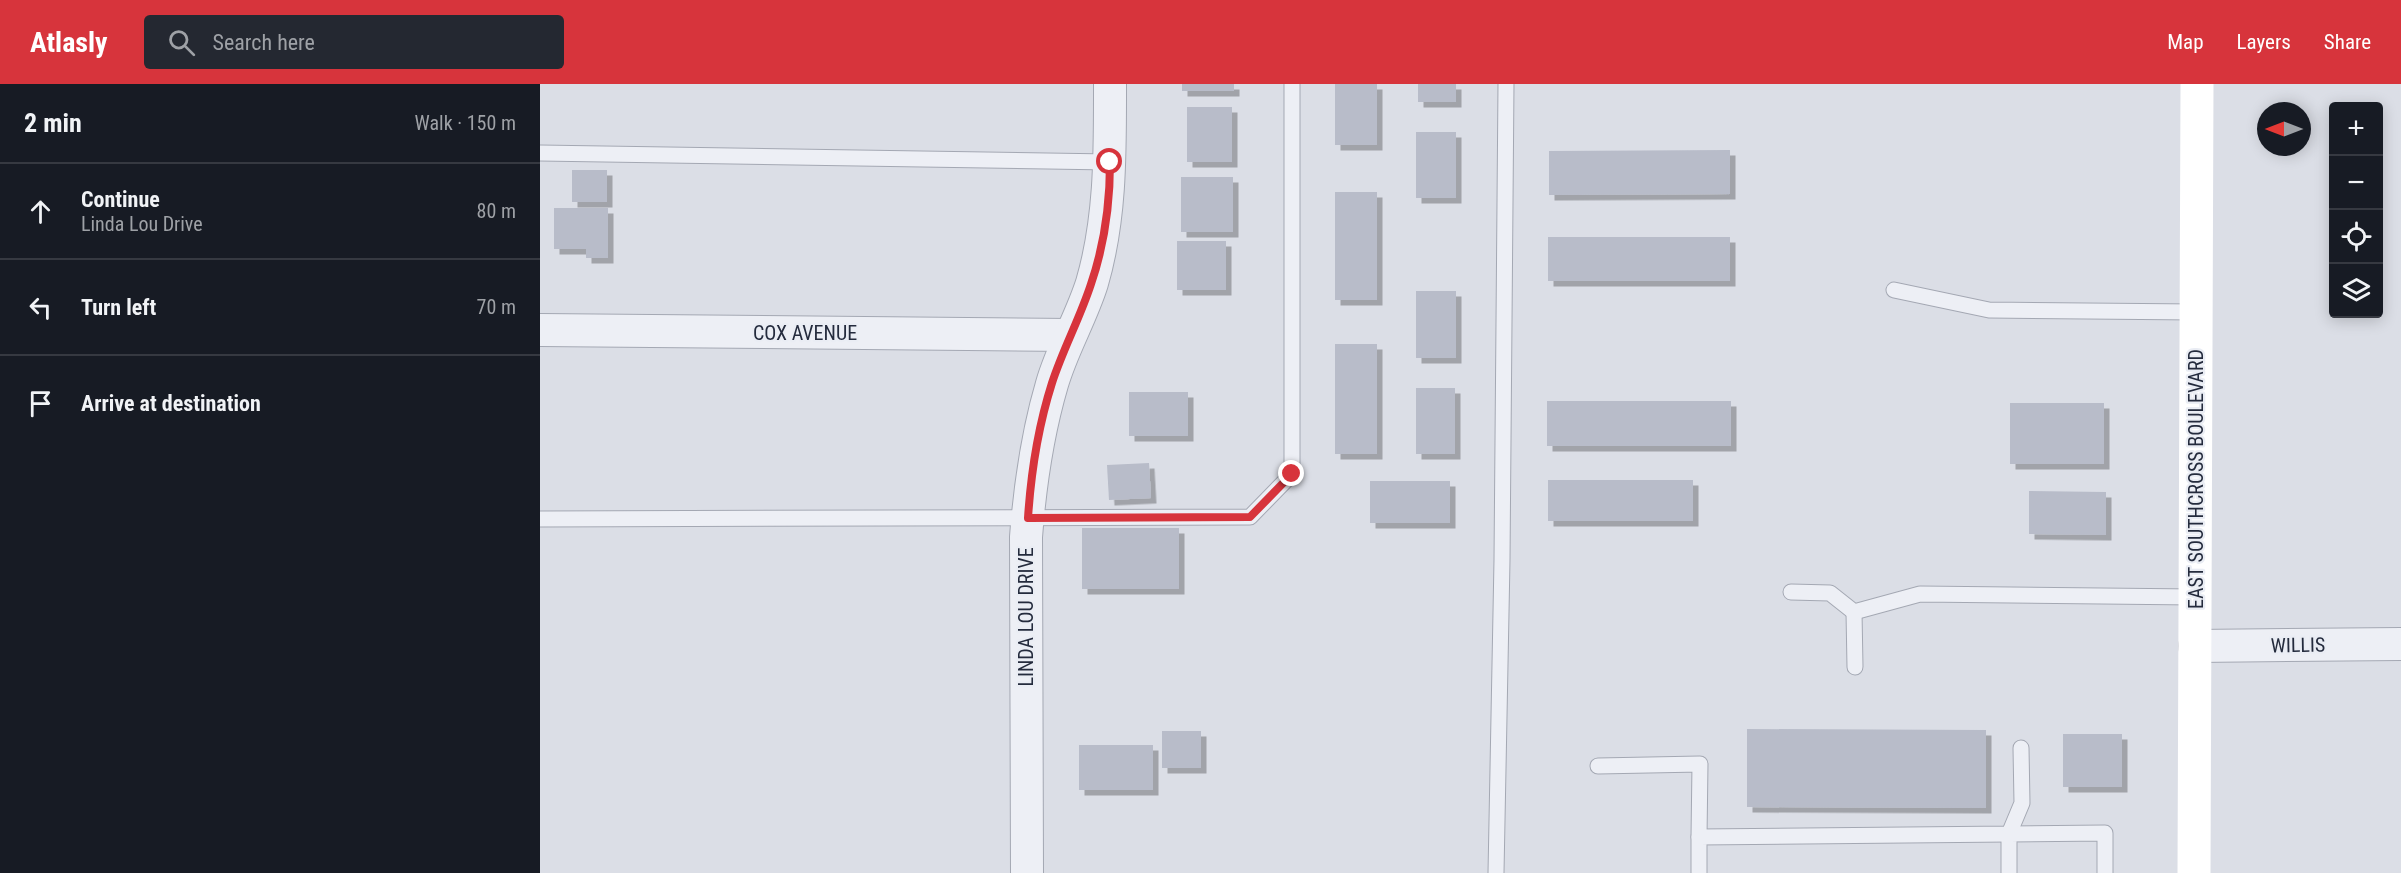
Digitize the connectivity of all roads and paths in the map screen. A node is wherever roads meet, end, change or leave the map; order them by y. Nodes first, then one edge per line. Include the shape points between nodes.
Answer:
1 (1110, 84) edge
2 (1292, 84) edge
3 (1506, 84) edge
4 (2197, 84) edge
5 (540, 153) edge
6 (1110, 162) junction
7 (1894, 290) dead end
8 (2196, 312) junction
9 (540, 330) edge
10 (1070, 335) junction
11 (1028, 518) junction
12 (540, 519) edge
13 (1791, 592) dead end
14 (2195, 597) junction
15 (1854, 612) junction
16 (2401, 644) edge
17 (2195, 646) junction
18 (1855, 668) dead end
19 (2021, 748) dead end
20 (1598, 766) dead end
21 (2009, 834) junction
22 (1699, 837) junction
23 (1027, 873) edge
24 (1496, 873) edge
25 (1699, 873) edge
26 (2009, 873) edge
27 (2105, 873) edge
28 (2194, 873) edge

1 - 6 street, LINDA LOU DRIVE
2 - 11 lane via 1292,474 1250,517
3 - 24 lane
4 - 8 main road, EAST SOUTHCROSS BOULEVARD
5 - 6 lane
6 - 10 street, LINDA LOU DRIVE via 1103,234 1092,283
7 - 8 lane via 1989,310
8 - 14 main road, EAST SOUTHCROSS BOULEVARD
9 - 10 street, COX AVENUE
10 - 11 street, LINDA LOU DRIVE via 1037,441
11 - 12 lane
11 - 23 street, LINDA LOU DRIVE
13 - 15 lane via 1830,593
14 - 15 lane via 1920,594
14 - 17 main road, EAST SOUTHCROSS BOULEVARD
15 - 18 lane
16 - 17 street, WILLIS
17 - 28 main road, EAST SOUTHCROSS BOULEVARD
19 - 21 lane via 2022,803
20 - 22 lane via 1700,764
21 - 22 lane
21 - 26 lane
21 - 27 lane via 2105,833
22 - 25 lane

